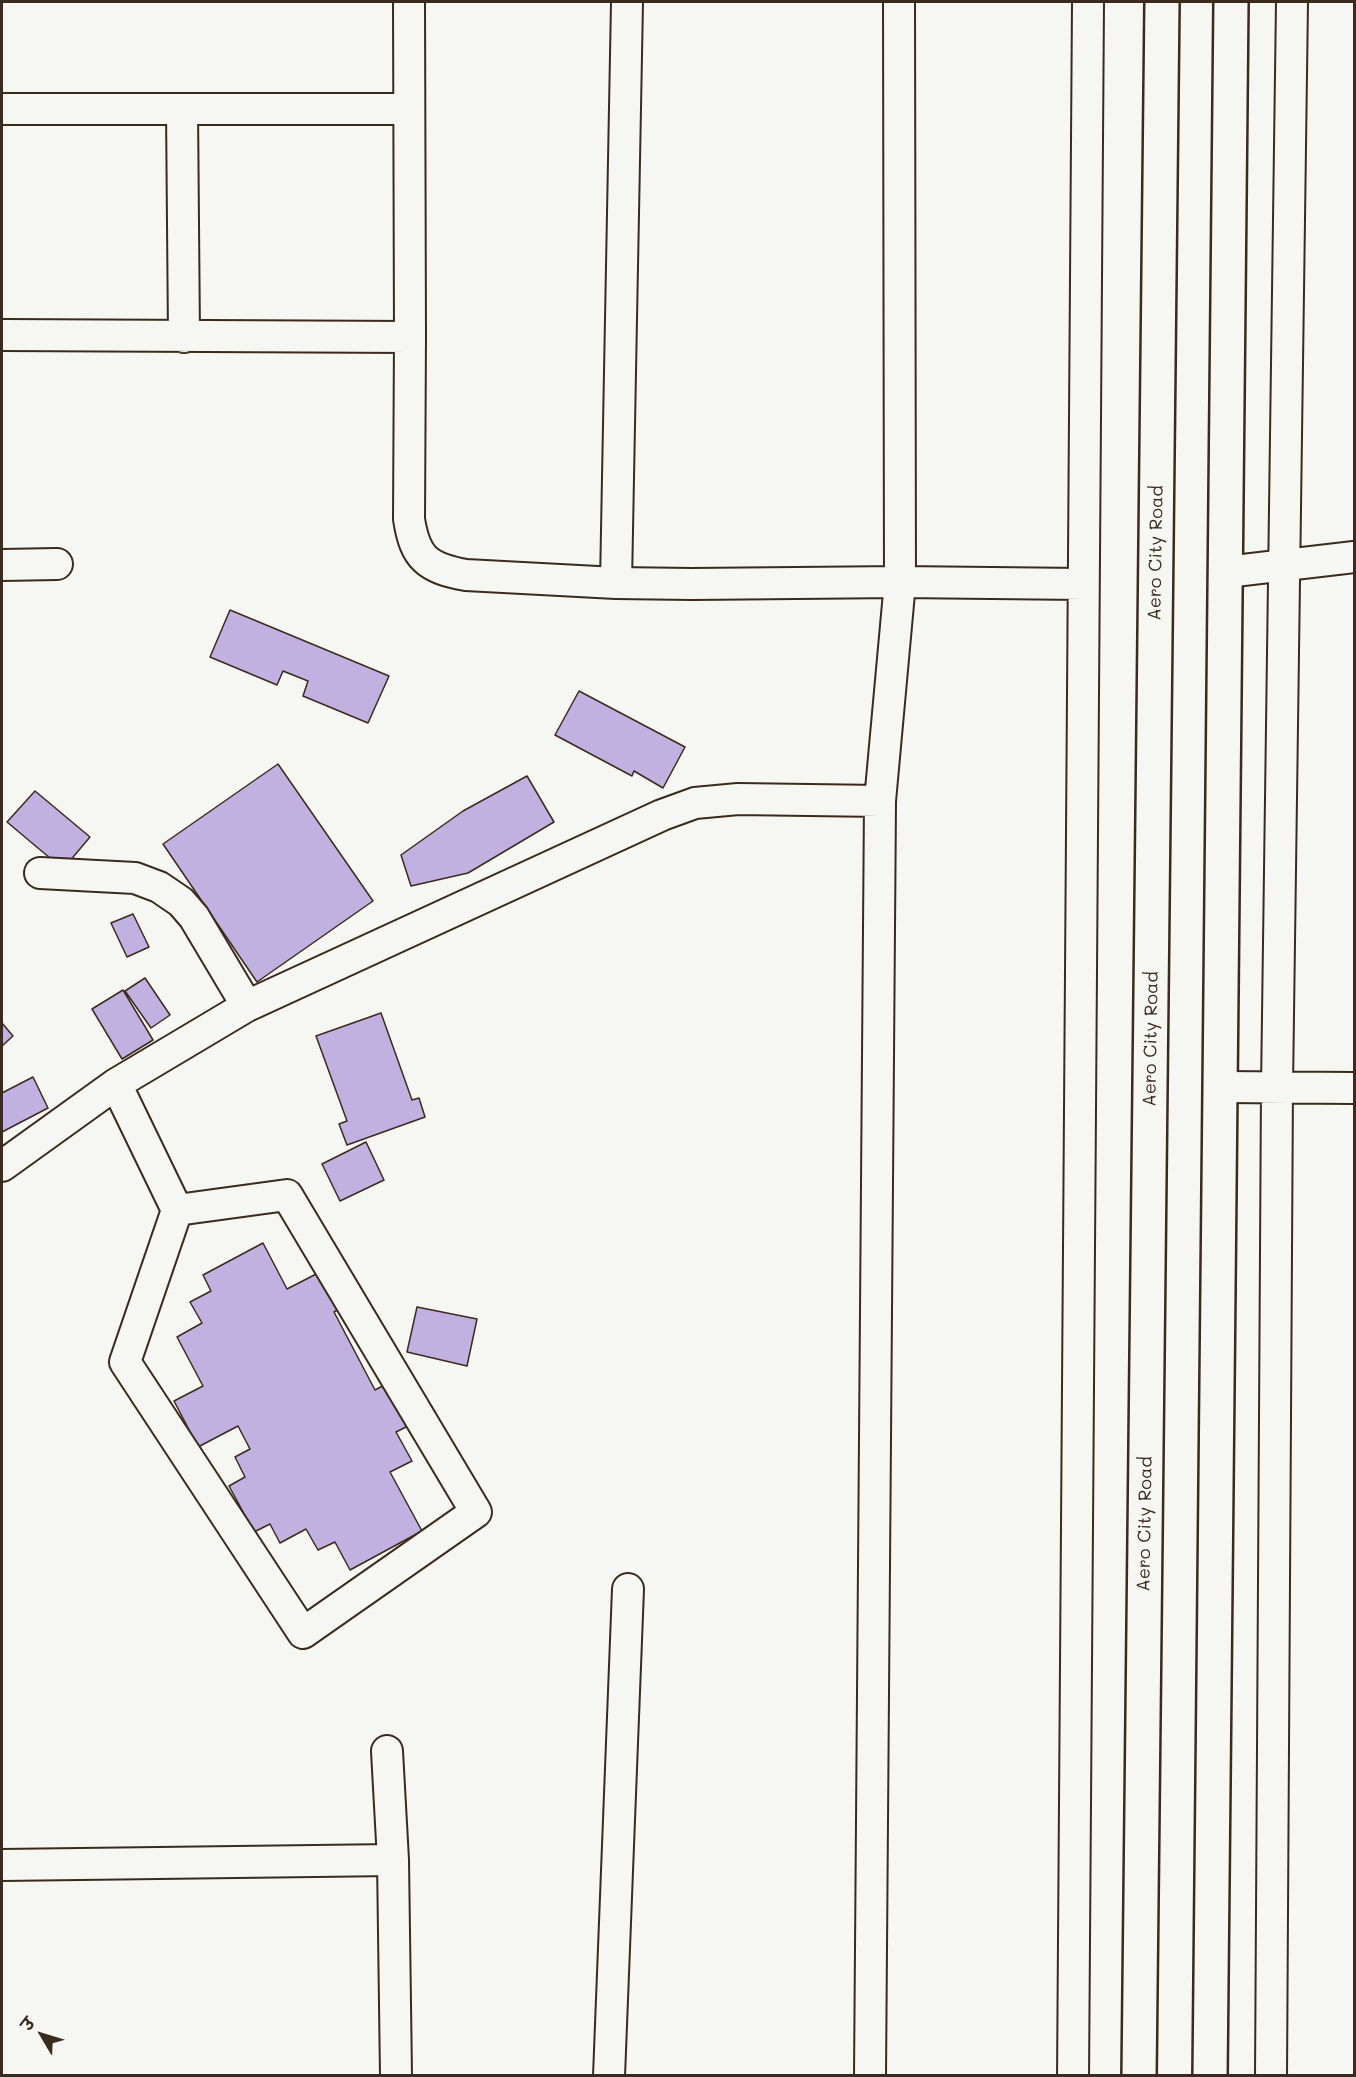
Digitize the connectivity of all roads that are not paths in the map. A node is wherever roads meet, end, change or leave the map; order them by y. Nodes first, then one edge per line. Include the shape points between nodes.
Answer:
1 (409, 2) edge
2 (627, 2) edge
3 (899, 2) edge
4 (1088, 2) edge
5 (1162, 2) edge
6 (1231, 2) edge
7 (1292, 2) edge
8 (2, 109) edge
9 (182, 109) junction
10 (409, 110) junction
11 (2, 335) edge
12 (184, 337) junction
13 (410, 337) junction
14 (1354, 557) edge
15 (57, 564) dead end
16 (2, 565) edge
17 (1286, 565) junction
18 (1226, 572) junction
19 (900, 582) junction
20 (615, 583) junction
21 (1083, 584) junction
22 (880, 801) junction
23 (40, 873) dead end
24 (247, 1006) junction
25 (116, 1084) junction
26 (1222, 1087) junction
27 (1277, 1088) junction
28 (1354, 1088) edge
29 (2, 1166) edge
30 (177, 1210) junction
31 (628, 1589) dead end
32 (387, 1751) dead end
33 (393, 1860) junction
34 (2, 1865) edge
35 (396, 2076) edge
36 (609, 2076) edge
37 (870, 2076) edge
38 (1073, 2076) edge
39 (1139, 2076) edge
40 (1210, 2076) edge
41 (1271, 2076) edge

1 - 10 street
2 - 20 street
3 - 19 street
4 - 21 street
5 - 39 street, Aero City Road
6 - 18 street
7 - 17 street
8 - 9 street
9 - 10 street
9 - 12 street
10 - 13 street
11 - 12 street
12 - 13 street
13 - 20 street via 409,519 413,542 422,557 444,571 466,574
14 - 17 street
15 - 16 street
17 - 18 street
17 - 27 street
18 - 26 street
19 - 20 street
19 - 21 street
19 - 22 street
21 - 38 street
22 - 24 street via 738,799 694,803
22 - 37 street
23 - 24 street via 135,878 159,887 194,917
24 - 25 street
25 - 29 street
25 - 30 street
26 - 27 street
26 - 40 street
27 - 28 street
27 - 41 street
30 - 30 street via 287,1195 476,1512 303,1633 125,1362
31 - 36 street
32 - 33 street
33 - 34 street
33 - 35 street

